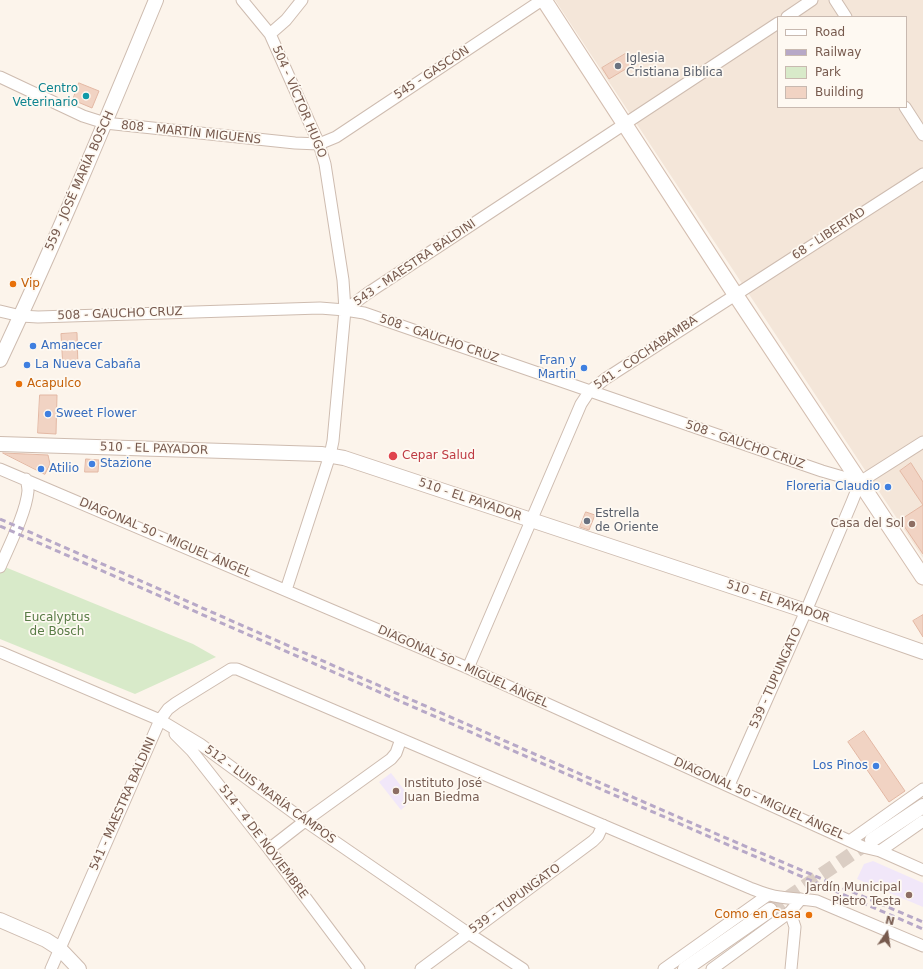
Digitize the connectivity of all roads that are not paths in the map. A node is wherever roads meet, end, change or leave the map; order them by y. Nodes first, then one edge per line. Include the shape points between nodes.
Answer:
1 (156, 0) edge
2 (242, 0) edge
3 (302, 0) edge
4 (543, 0) edge
5 (812, 0) edge
6 (835, 0) edge
7 (788, 16) edge
8 (845, 16) edge
9 (777, 24) edge
10 (270, 34) junction
11 (0, 77) edge
12 (906, 108) edge
13 (105, 123) junction
14 (625, 124) junction
15 (923, 135) edge
16 (319, 144) junction
17 (923, 174) edge
18 (735, 294) junction
19 (0, 310) edge
20 (345, 310) junction
21 (21, 316) junction
22 (0, 360) edge
23 (589, 392) junction
24 (923, 442) edge
25 (0, 444) edge
26 (330, 455) junction
27 (0, 469) edge
28 (26, 479) junction
29 (860, 482) junction
30 (532, 521) junction
31 (0, 567) edge
32 (923, 577) edge
33 (286, 590) junction
34 (806, 611) junction
35 (0, 652) edge
36 (923, 652) edge
37 (468, 668) junction
38 (160, 720) junction
39 (401, 740) junction
40 (729, 785) junction
41 (923, 790) edge
42 (923, 806) edge
43 (305, 821) junction
44 (923, 821) edge
45 (603, 825) junction
46 (851, 840) junction
47 (876, 846) junction
48 (269, 849) junction
49 (923, 870) edge
50 (768, 895) junction
51 (801, 899) junction
52 (770, 910) tunnel mouth
53 (790, 912) junction
54 (0, 920) edge
55 (468, 933) junction
56 (923, 946) edge
57 (60, 949) junction
58 (51, 969) edge
59 (79, 969) edge
60 (359, 969) edge
61 (421, 969) edge
62 (524, 969) edge
63 (664, 969) edge
64 (685, 969) edge
65 (712, 969) edge
66 (790, 969) edge

1 - 13 street, 559 - JOSÉ MARÍA BOSCH
2 - 10 street, 504 - VÍCTOR HUGO
3 - 10 street via 286,20
4 - 14 main road
4 - 16 street, 545 - GASCÓN via 336,137
5 - 7 street
6 - 8 street
9 - 14 street, 543 - MAESTRA BALDINI
10 - 16 street, 504 - VÍCTOR HUGO
11 - 13 street, 808 - MARTÍN MIGUENS via 83,116
12 - 15 street
13 - 16 street, 808 - MARTÍN MIGUENS
13 - 21 street, 559 - JOSÉ MARÍA BOSCH
14 - 18 main road
14 - 20 street, 543 - MAESTRA BALDINI
16 - 20 street, 504 - VÍCTOR HUGO via 325,164 343,280
17 - 18 street, 68 - LIBERTAD
18 - 23 street, 541 - COCHABAMBA
18 - 29 main road
19 - 21 street, 508 - GAUCHO CRUZ
20 - 21 street, 508 - GAUCHO CRUZ via 320,308
20 - 23 street, 508 - GAUCHO CRUZ via 374,317
20 - 26 street, 543 - MAESTRA BALDINI
21 - 22 street, 559 - JOSÉ MARÍA BOSCH
23 - 29 street, 508 - GAUCHO CRUZ
23 - 30 street, 541 - COCHABAMBA via 581,404
24 - 29 street
25 - 26 street, 510 - EL PAYADOR
26 - 30 street, 510 - EL PAYADOR
26 - 33 street, 543 - MAESTRA BALDINI
27 - 28 street, DIAGONAL 50 - MIGUEL ÁNGEL
28 - 31 street via 26,498
28 - 33 street, DIAGONAL 50 - MIGUEL ÁNGEL
29 - 32 main road
29 - 34 street, 539 - TUPUNGATO
30 - 34 street, 510 - EL PAYADOR
30 - 37 street, 541 - COCHABAMBA
33 - 37 street, DIAGONAL 50 - MIGUEL ÁNGEL
34 - 36 street, 510 - EL PAYADOR
34 - 40 street, 539 - TUPUNGATO
35 - 38 street, 512 - LUIS MARÍA CAMPOS
37 - 40 street, DIAGONAL 50 - MIGUEL ÁNGEL
38 - 39 street, 541 - MAESTRA BALDINI via 176,702 231,669 237,669
38 - 43 street, 512 - LUIS MARÍA CAMPOS via 200,744
38 - 48 street, 514 - 4 DE NOVIEMBRE via 192,751
38 - 57 street, 541 - MAESTRA BALDINI
39 - 43 street via 391,759
39 - 45 street
40 - 46 street, DIAGONAL 50 - MIGUEL ÁNGEL
41 - 46 street
42 - 47 street
43 - 48 street
43 - 55 street, 512 - LUIS MARÍA CAMPOS
44 - 47 street
45 - 50 street
45 - 55 street, 539 - TUPUNGATO via 593,842
46 - 47 street, DIAGONAL 50 - MIGUEL ÁNGEL via 871,850
47 - 49 street, DIAGONAL 50 - MIGUEL ÁNGEL
48 - 60 street, 514 - 4 DE NOVIEMBRE
50 - 51 street
50 - 63 street
51 - 53 street
51 - 56 street via 827,905
52 - 64 street
53 - 65 street
53 - 66 street via 795,927
54 - 57 street via 46,940
55 - 61 street, 539 - TUPUNGATO
55 - 62 street, 512 - LUIS MARÍA CAMPOS
57 - 58 street, 541 - MAESTRA BALDINI
57 - 59 street

